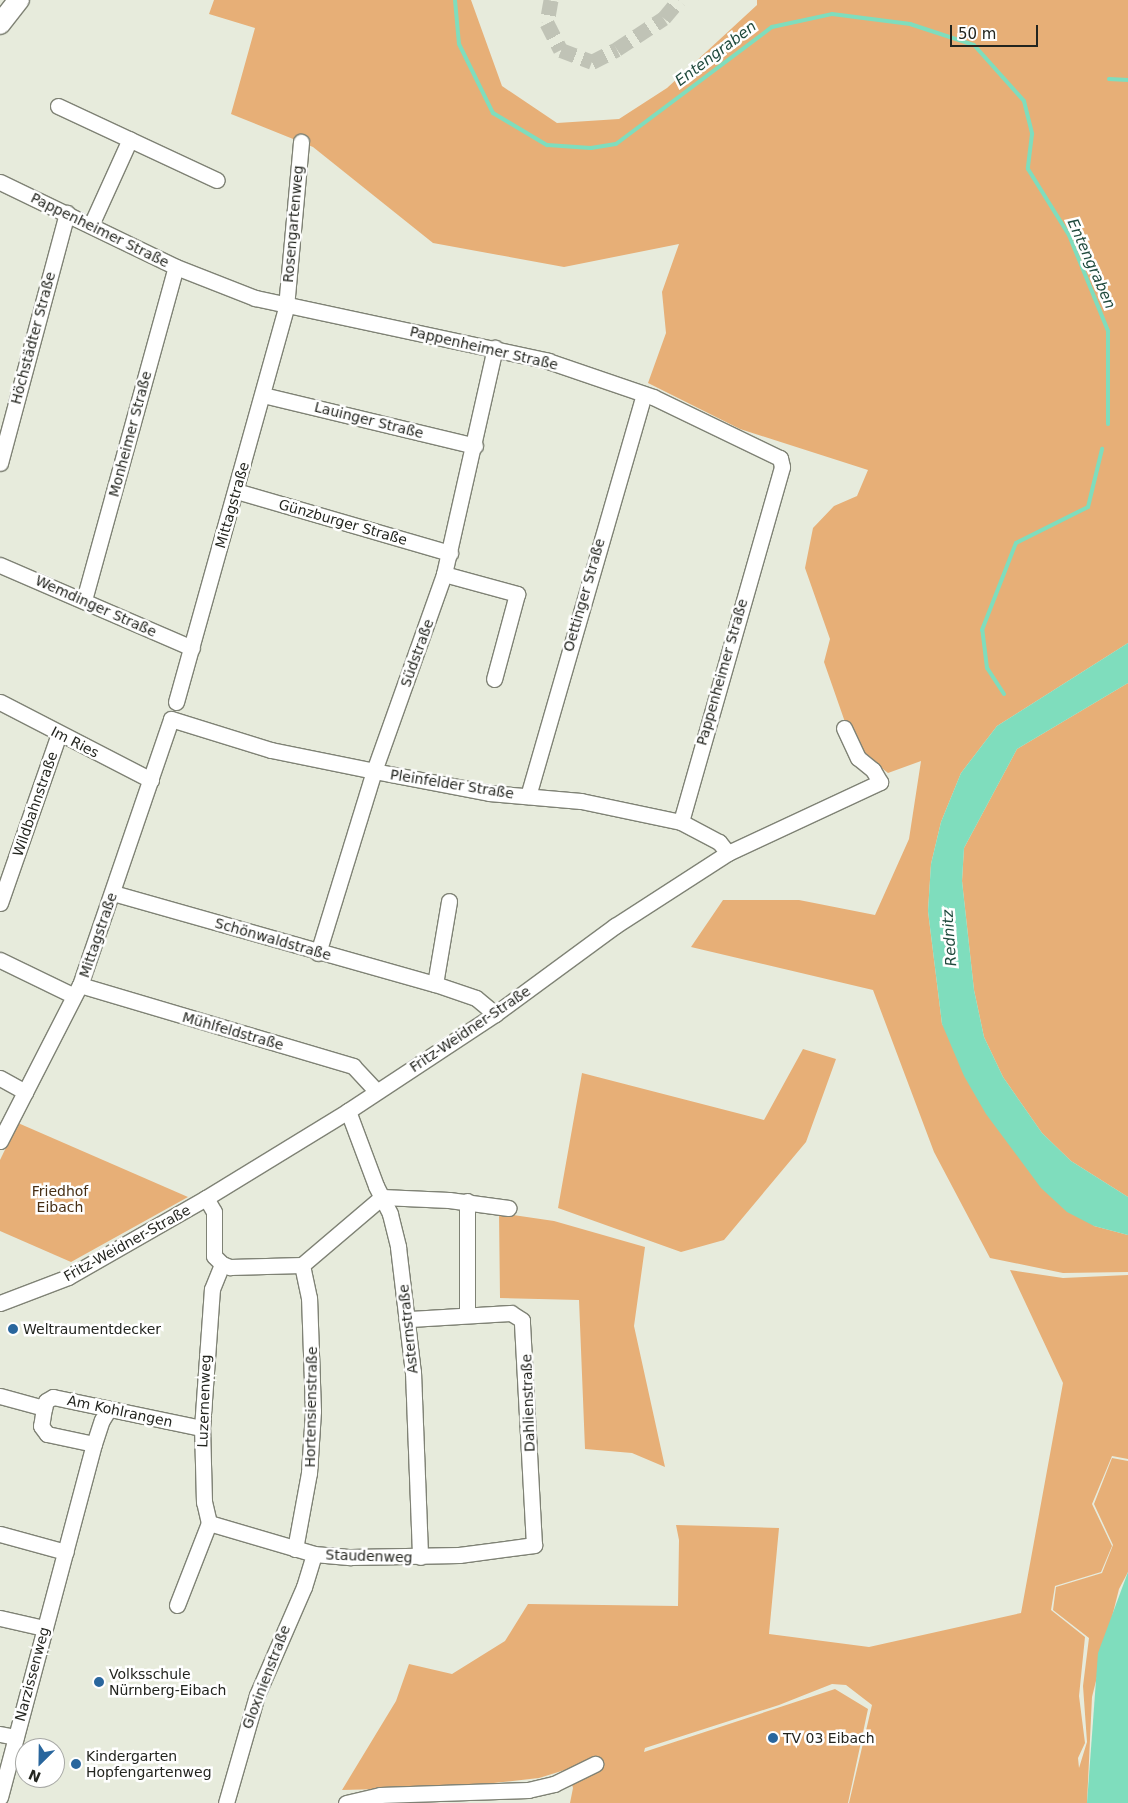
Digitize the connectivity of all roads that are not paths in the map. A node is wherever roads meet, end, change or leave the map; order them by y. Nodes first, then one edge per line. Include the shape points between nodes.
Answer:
1 (58, 106) dead end
2 (130, 139) junction
3 (301, 142) dead end
4 (216, 180) dead end
5 (0, 182) edge
6 (67, 212) junction
7 (91, 225) junction
8 (176, 267) junction
9 (286, 307) junction
10 (495, 348) junction
11 (263, 394) junction
12 (644, 394) junction
13 (475, 446) junction
14 (0, 463) edge
15 (236, 491) junction
16 (450, 553) junction
17 (0, 565) edge
18 (444, 574) junction
19 (84, 600) junction
20 (192, 648) junction
21 (494, 679) dead end
22 (0, 702) edge
23 (176, 702) dead end
24 (171, 719) joint
25 (844, 728) dead end
26 (59, 734) junction
27 (374, 771) junction
28 (151, 780) junction
29 (528, 796) junction
30 (681, 822) junction
31 (728, 852) junction
32 (113, 893) junction
33 (449, 902) dead end
34 (0, 903) edge
35 (318, 953) junction
36 (0, 960) edge
37 (434, 984) junction
38 (77, 991) junction
39 (496, 1014) junction
40 (0, 1078) edge
41 (376, 1091) junction
42 (25, 1092) junction
43 (348, 1111) junction
44 (0, 1141) edge
45 (382, 1197) junction
46 (206, 1198) junction
47 (467, 1202) junction
48 (508, 1208) dead end
49 (222, 1264) junction
50 (302, 1265) junction
51 (0, 1303) edge
52 (467, 1314) junction
53 (409, 1319) junction
54 (0, 1396) edge
55 (44, 1408) junction
56 (109, 1409) junction
57 (202, 1428) junction
58 (94, 1444) junction
59 (209, 1523) junction
60 (0, 1534) edge
61 (534, 1545) joint
62 (295, 1549) junction
63 (66, 1552) junction
64 (314, 1554) junction
65 (420, 1557) junction
66 (177, 1605) dead end
67 (0, 1618) edge
68 (44, 1628) junction
69 (0, 1734) edge
70 (16, 1737) junction
71 (595, 1764) dead end
72 (0, 1797) edge
73 (354, 1801) edge
74 (226, 1803) edge

1 - 2 street
2 - 4 street
2 - 7 street
3 - 9 street, Rosengartenweg
5 - 6 street, Pappenheimer Straße
6 - 7 street, Pappenheimer Straße
6 - 14 street, Höchstädter Straße
7 - 8 street, Pappenheimer Straße
8 - 9 street, Pappenheimer Straße
8 - 19 street, Monheimer Straße
9 - 10 street, Pappenheimer Straße
9 - 11 street, Mittagstraße
10 - 12 street, Pappenheimer Straße via 548,361
10 - 13 street, Südstraße
11 - 13 street, Lauinger Straße
11 - 15 street, Mittagstraße
12 - 29 street, Oettinger Straße
12 - 30 street, Pappenheimer Straße via 774,454 780,458 782,467
13 - 16 street, Südstraße
15 - 16 street, Günzburger Straße
15 - 20 street, Mittagstraße
16 - 18 street, Südstraße
17 - 19 street, Wemdinger Straße
18 - 21 street via 517,594
18 - 27 street, Südstraße
19 - 20 street, Wemdinger Straße
20 - 23 street, Mittagstraße
22 - 26 street, Im Ries
24 - 27 street, Pleinfelder Straße via 271,750
24 - 28 street, Mittagstraße
25 - 31 street, Fritz-Weidner-Straße via 858,758 873,770 880,782
26 - 28 street, Im Ries
26 - 34 street, Wildbahnstraße
27 - 29 street, Pleinfelder Straße via 489,793
27 - 35 street, Südstraße
28 - 32 street, Mittagstraße
29 - 30 street, Pleinfelder Straße via 582,801
30 - 31 street, Pleinfelder Straße via 719,842
31 - 39 street, Fritz-Weidner-Straße via 615,926
32 - 35 street, Schönwaldstraße
32 - 38 street, Mittagstraße
33 - 37 street
35 - 37 street, Schönwaldstraße
36 - 38 street, Mühlfeldstraße
37 - 39 street, Schönwaldstraße via 476,998
38 - 41 street, Mühlfeldstraße via 353,1066
38 - 42 street, Mittagstraße
39 - 41 street, Fritz-Weidner-Straße
40 - 42 street
41 - 43 street, Fritz-Weidner-Straße
42 - 44 street, Mittagstraße
43 - 45 street, Asternstraße
43 - 46 street, Fritz-Weidner-Straße
45 - 47 street
45 - 50 street
45 - 53 street, Asternstraße via 398,1247
46 - 49 street via 214,1212 214,1256
46 - 51 street, Fritz-Weidner-Straße via 68,1278
47 - 48 street
47 - 52 street
49 - 50 street via 230,1267
49 - 57 street, Luzernenweg via 212,1289
50 - 62 street, Hortensienstraße via 309,1298 313,1411 309,1473
52 - 53 street, Dahlienstraße
52 - 61 street, Dahlienstraße via 511,1313 519,1316 525,1326
53 - 65 street, Asternstraße via 418,1445
54 - 55 street
55 - 56 street, Am Kohlrangen via 46,1401 53,1397
55 - 58 street via 41,1426 47,1434
56 - 57 street, Am Kohlrangen
56 - 58 street, Narzissenweg
57 - 59 street, Luzernenweg via 204,1502
58 - 63 street, Narzissenweg
59 - 62 street, Staudenweg
59 - 66 street
60 - 63 street
61 - 65 street, Staudenweg
62 - 64 street, Staudenweg
63 - 68 street, Narzissenweg
64 - 65 street, Staudenweg
64 - 74 street, Gloxinienstraße via 304,1586 255,1702
67 - 68 street
68 - 70 street, Narzissenweg
69 - 70 street
70 - 72 street, Narzissenweg
71 - 73 street via 554,1784 528,1790 380,1795

